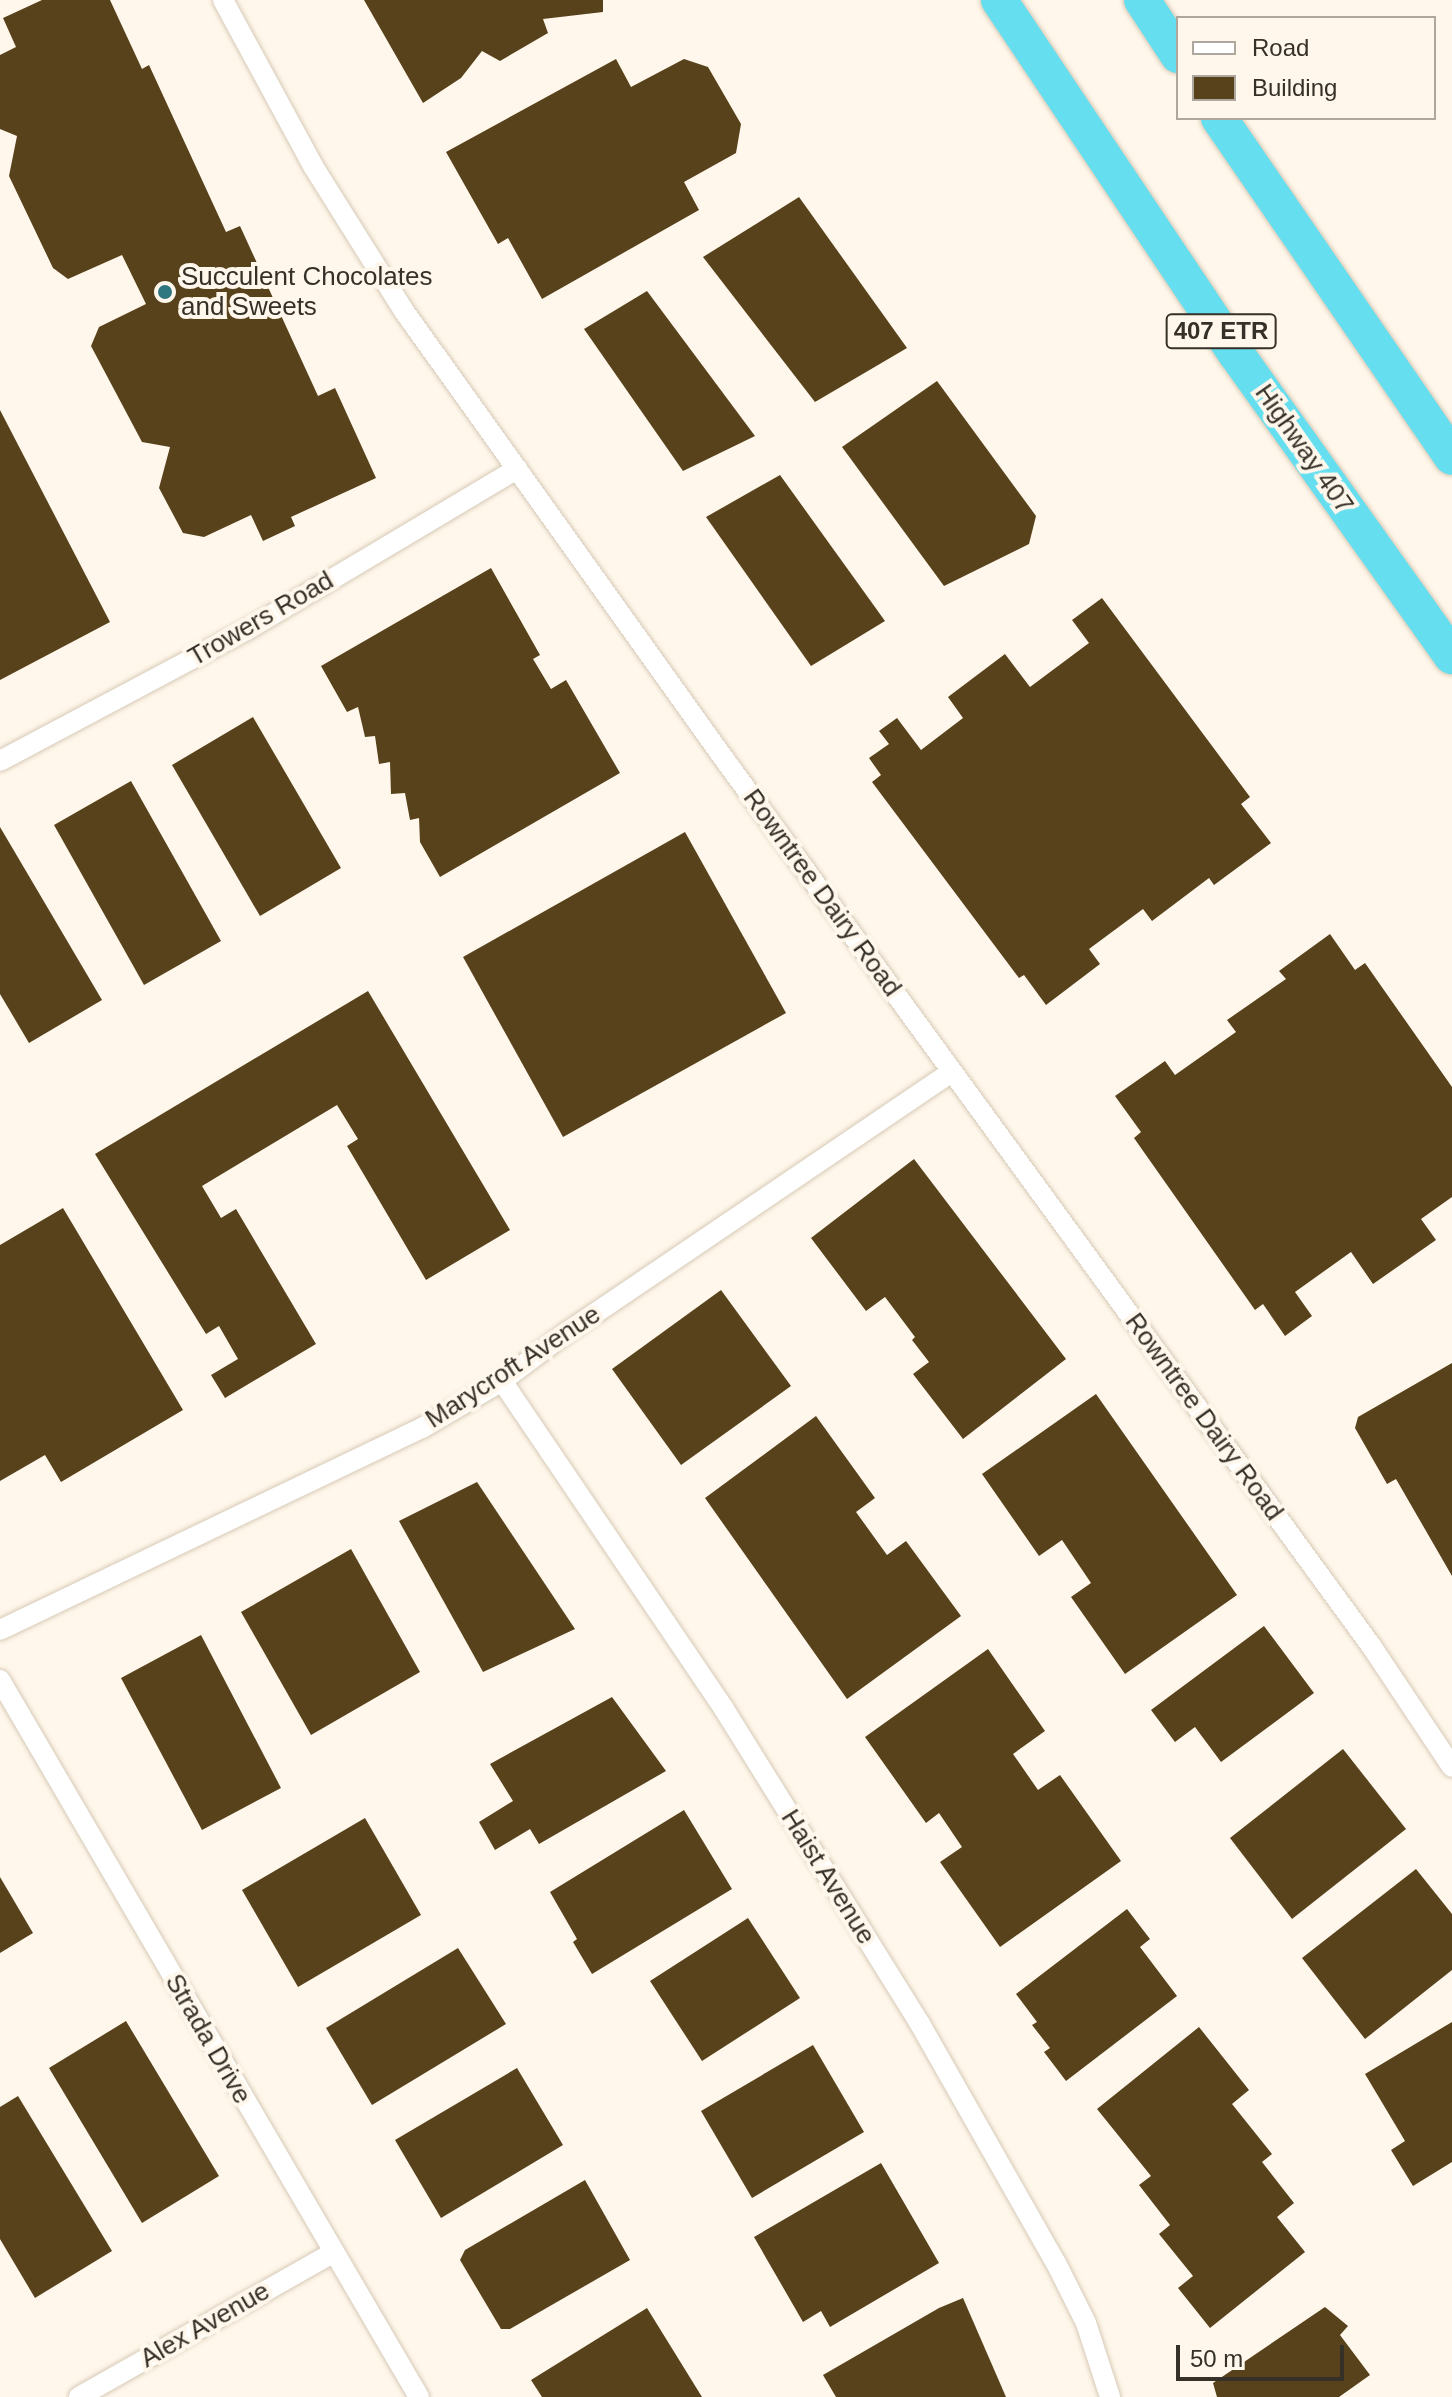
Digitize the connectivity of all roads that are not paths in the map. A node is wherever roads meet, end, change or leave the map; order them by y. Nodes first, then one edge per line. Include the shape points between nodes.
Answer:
1 (223, 0) edge
2 (999, 0) edge
3 (1142, 0) edge
4 (1176, 52) edge
5 (1220, 120) edge
6 (1452, 457) edge
7 (517, 469) junction
8 (1452, 656) edge
9 (0, 761) edge
10 (952, 1072) junction
11 (502, 1381) junction
12 (0, 1630) edge
13 (0, 1680) edge
14 (1452, 1767) edge
15 (332, 2253) junction
16 (79, 2397) edge
17 (419, 2397) edge
18 (1110, 2397) edge

1 - 7 street, Rowntree Dairy Road via 313,166 389,287
2 - 8 highway, Highway 407 / 407 ETR via 1237,355
3 - 4 highway
5 - 6 highway
7 - 9 street, Trowers Road via 245,631
7 - 10 street, Rowntree Dairy Road
10 - 11 street, Marycroft Avenue
10 - 14 street, Rowntree Dairy Road via 1372,1647
11 - 12 street, Marycroft Avenue via 422,1428
11 - 18 street, Haist Avenue via 724,1709 920,2024 1056,2263 1086,2323
13 - 15 street, Strada Drive
15 - 16 street, Alex Avenue
15 - 17 street, Strada Drive

